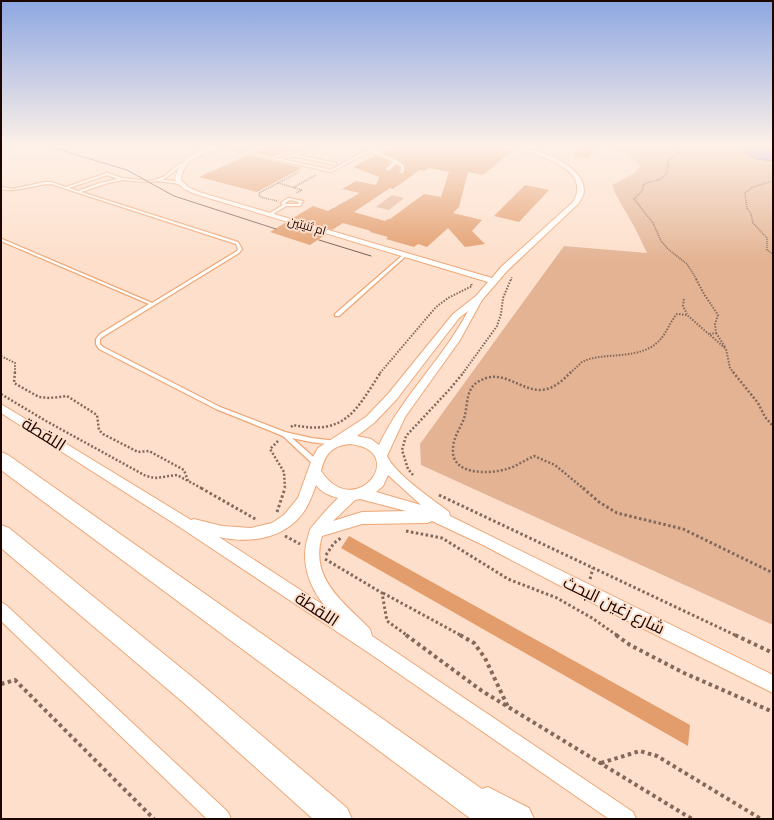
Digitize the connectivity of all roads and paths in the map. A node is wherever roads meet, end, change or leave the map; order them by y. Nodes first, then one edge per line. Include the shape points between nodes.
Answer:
1 (35, 184) edge
2 (52, 184) edge
3 (77, 184) edge
4 (104, 184) edge
5 (275, 184) edge
6 (281, 184) edge
7 (300, 184) edge
8 (580, 184) edge
9 (644, 184) edge
10 (762, 184) edge
11 (183, 185) edge
12 (1, 188) edge
13 (66, 188) junction
14 (294, 188) junction
15 (78, 192) junction
16 (288, 199) junction
17 (284, 204) junction
18 (269, 215) junction
19 (1, 240) edge
20 (773, 254) edge
21 (405, 255) junction
22 (515, 272) dead end
23 (467, 279) dead end
24 (494, 281) junction
25 (479, 298) junction
26 (684, 299) dead end
27 (152, 304) junction
28 (337, 315) dead end
29 (687, 315) junction
30 (446, 329) junction
31 (716, 333) junction
32 (459, 334) junction
33 (710, 334) junction
34 (437, 339) junction
35 (451, 346) junction
36 (726, 349) junction
37 (1, 356) edge
38 (420, 361) junction
39 (436, 365) junction
40 (1, 394) edge
41 (1, 408) edge
42 (773, 426) edge
43 (284, 434) junction
44 (337, 442) junction
45 (383, 459) junction
46 (1, 460) edge
47 (315, 467) junction
48 (415, 477) dead end
49 (188, 482) junction
50 (432, 492) dead end
51 (356, 495) junction
52 (439, 518) junction
53 (183, 522) junction
54 (456, 525) junction
55 (269, 527) junction
56 (402, 531) dead end
57 (316, 532) junction
58 (1, 535) edge
59 (344, 536) dead end
60 (318, 554) junction
61 (773, 573) edge
62 (382, 593) junction
63 (1, 610) edge
64 (375, 647) junction
65 (773, 653) edge
66 (1, 684) edge
67 (773, 684) edge
68 (509, 707) junction
69 (773, 712) edge
70 (601, 764) junction
71 (429, 769) junction
72 (154, 819) edge
73 (221, 819) edge
74 (336, 819) edge
75 (497, 819) edge
76 (518, 819) edge
77 (626, 819) edge
78 (692, 819) edge
79 (761, 819) edge

1 - 12 lane via 13,190
2 - 13 lane
3 - 13 lane
4 - 15 lane
5 - 17 path via 258,195
6 - 14 path
7 - 14 path
8 - 24 street via 581,194 576,203
9 - 31 path via 642,191 634,199 653,223 660,241 693,272 718,315
10 - 20 path via 745,193 747,208 753,223 767,238 766,245
11 - 18 street, ام ثنيتين via 197,193
13 - 15 lane
14 - 16 path via 302,190
15 - 27 lane via 237,243 239,246 238,252
16 - 17 lane
16 - 17 lane via 298,199 301,203 294,206
17 - 18 lane
18 - 21 street, ام ثنيتين
19 - 27 lane
21 - 24 street, ام ثنيتين
21 - 28 lane
22 - 48 path via 503,298 497,326 449,390 406,436 402,450 408,469
23 - 43 path via 471,281 472,286 436,307 385,365 354,412 341,422 324,427 307,428 293,425
24 - 25 street
25 - 30 street via 456,316
25 - 32 street
26 - 29 path via 683,306
27 - 43 lane via 102,335 98,339 101,348 218,408
29 - 33 path
29 - 61 path via 678,314 673,318 661,339 647,349 636,353 589,359 553,387 540,391 507,377 492,376 480,380 468,393 465,415 452,446 452,454 459,465 474,472 493,472 513,467 534,456 543,458 608,508 630,518 652,520 682,528
30 - 32 street
30 - 34 street
31 - 33 path
31 - 36 path
32 - 35 street
33 - 36 path
34 - 35 street via 446,338 451,342
34 - 38 street
35 - 39 street
36 - 42 path via 730,358 730,368
37 - 49 path via 15,363 14,384 40,398 67,396 96,415 99,430 103,434 138,452 149,451 184,470
38 - 39 street via 429,361
38 - 44 street via 370,420
39 - 45 street via 391,429
40 - 49 path via 146,476 155,478 176,475
41 - 53 street, اللقطة
43 - 44 lane
43 - 47 lane
43 - 55 path via 270,449 280,461 285,476 284,496
44 - 45 street via 353,439 364,441 374,447
44 - 47 street via 319,455
45 - 51 street via 383,472 379,481
45 - 54 street, شارع زغين البحث via 400,480
46 - 71 main road
47 - 51 street via 319,482 327,490 338,494
47 - 55 street via 300,507 284,524
49 - 55 path
50 - 65 path
51 - 52 street, شارع زغين البحث via 385,498
51 - 57 street via 334,509
52 - 54 street, شارع زغين البحث
52 - 57 street via 362,518
53 - 55 street via 220,533 238,535 254,534
53 - 64 street, اللقطة
54 - 67 street, شارع زغين البحث
55 - 60 path
56 - 69 path via 442,538 508,579 557,598 592,618 630,645 684,673
57 - 60 street
58 - 74 main road via 193,694
59 - 60 path
60 - 62 path
60 - 64 street via 315,577 324,592
62 - 68 path via 387,621 482,691
62 - 68 path via 474,643 485,658
63 - 73 street
64 - 77 street, اللقطة
66 - 72 path via 15,680
68 - 70 path
70 - 78 path
70 - 79 path via 640,751 657,756
71 - 75 main road
71 - 76 main road

